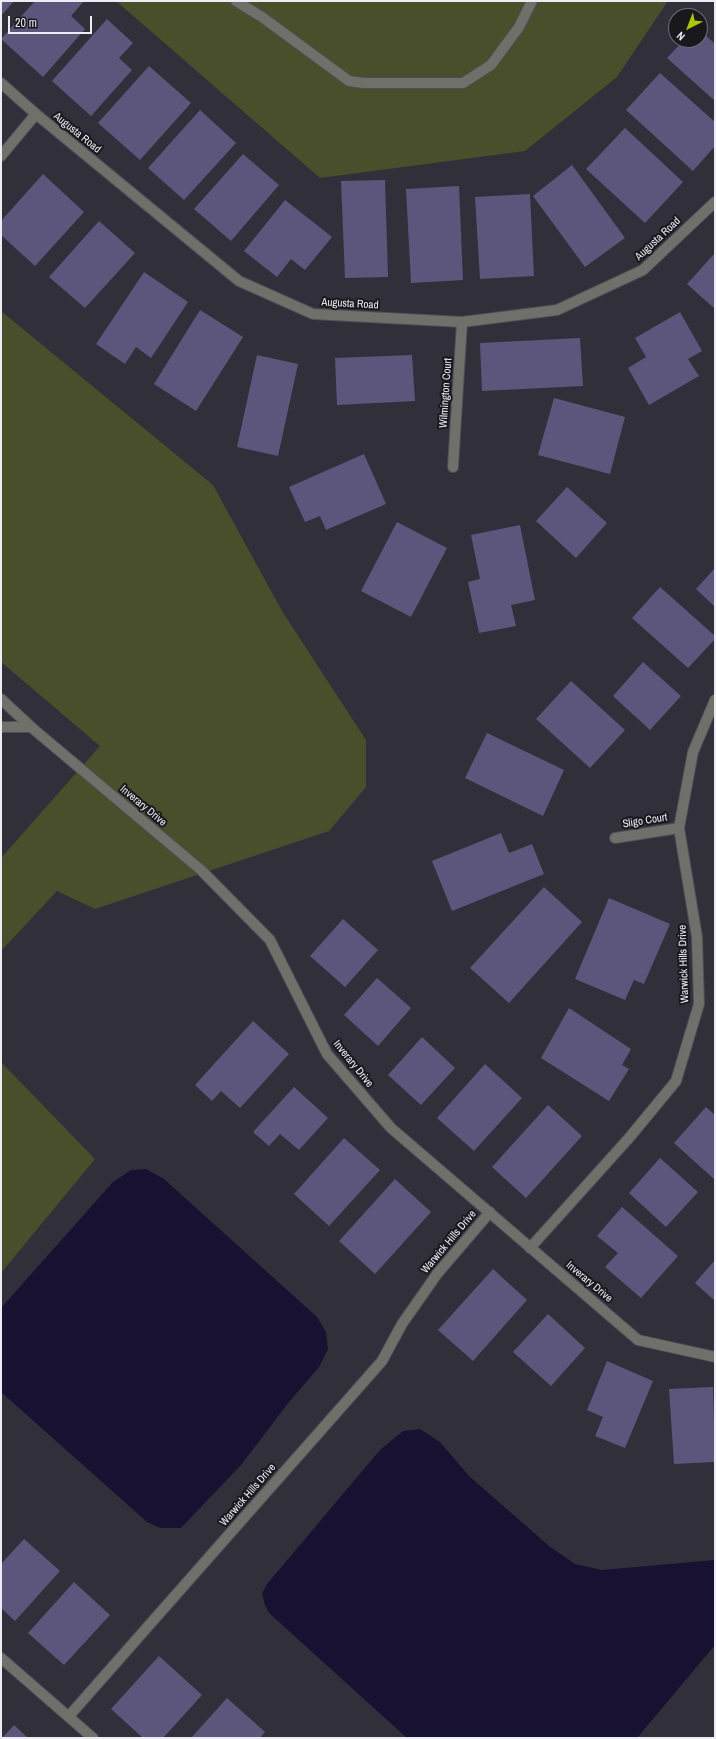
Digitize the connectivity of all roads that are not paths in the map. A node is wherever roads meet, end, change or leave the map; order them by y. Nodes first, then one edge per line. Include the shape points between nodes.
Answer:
1 (236, 1) edge
2 (532, 1) edge
3 (1, 83) edge
4 (36, 114) junction
5 (1, 156) edge
6 (715, 202) edge
7 (462, 322) junction
8 (453, 467) dead end
9 (1, 700) edge
10 (715, 700) edge
11 (1, 727) edge
12 (31, 728) junction
13 (679, 828) junction
14 (615, 838) dead end
15 (490, 1212) junction
16 (530, 1248) junction
17 (715, 1356) edge
18 (1, 1658) edge
19 (69, 1716) junction
20 (93, 1738) edge

1 - 2 street via 349,81 463,83 491,65 519,27
3 - 4 street, Augusta Road
4 - 5 street
4 - 7 street, Augusta Road via 239,281 313,314
6 - 7 street, Augusta Road via 643,270 557,310
7 - 8 street, Wilmington Court
9 - 12 street, Inverary Drive
10 - 13 street, Warwick Hills Drive via 693,752
11 - 12 street
12 - 15 street, Inverary Drive via 201,870 270,940 327,1054 391,1128
13 - 14 street, Sligo Court
13 - 16 street, Warwick Hills Drive via 697,937 699,1004 676,1081 629,1138
15 - 16 street, Inverary Drive
15 - 19 street, Warwick Hills Drive via 437,1274 402,1324 382,1361
16 - 17 street, Inverary Drive via 638,1340
18 - 19 street
19 - 20 street

